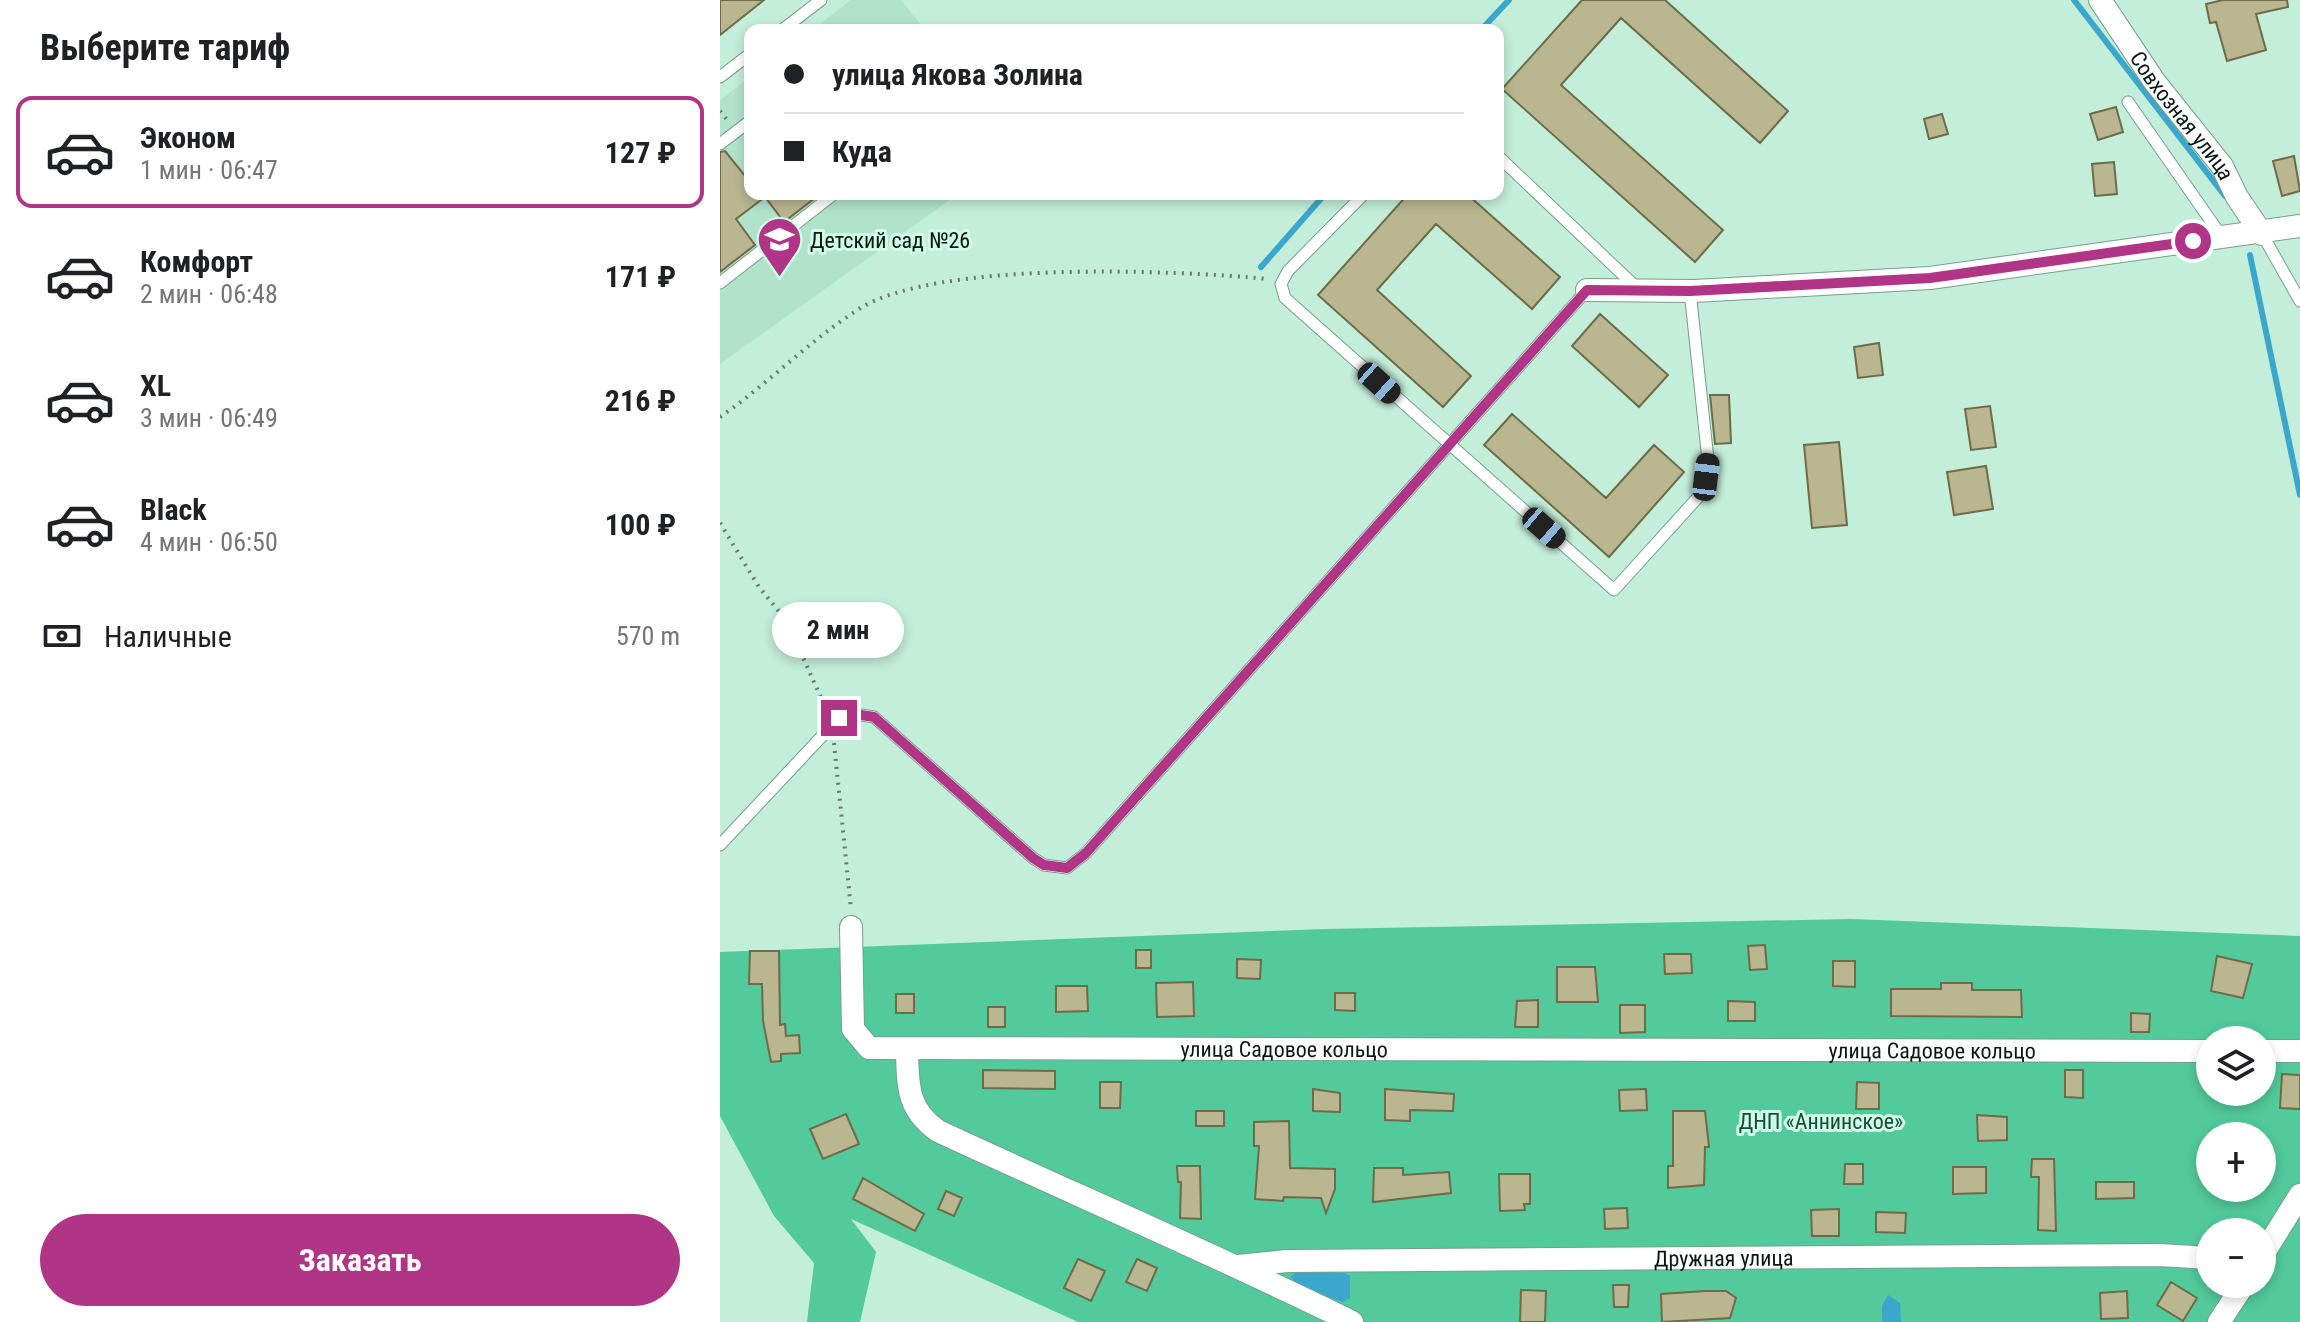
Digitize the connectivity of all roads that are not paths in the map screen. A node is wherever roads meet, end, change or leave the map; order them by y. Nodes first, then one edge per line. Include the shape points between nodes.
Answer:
1 (821, 0) edge
2 (2100, 0) edge
3 (790, 24) edge
4 (744, 59) edge
5 (720, 77) edge
6 (2128, 102) dead end
7 (744, 126) edge
8 (720, 144) edge
9 (1504, 162) edge
10 (826, 200) edge
11 (1358, 200) edge
12 (2300, 226) edge
13 (2262, 234) junction
14 (2222, 237) junction
15 (720, 283) edge
16 (1587, 290) joint
17 (1640, 291) junction
18 (1690, 291) junction
19 (2300, 301) edge
20 (1450, 446) junction
21 (720, 845) edge
22 (851, 927) road end
23 (907, 1051) junction
24 (2196, 1051) edge
25 (2276, 1051) edge
26 (2300, 1051) edge
27 (2300, 1195) edge
28 (2276, 1234) edge
29 (2196, 1258) edge
30 (1238, 1266) junction
31 (2235, 1298) edge
32 (1352, 1322) edge
33 (2219, 1322) edge

1 - 3 lane
2 - 13 street, Совхозная улица via 2154,81 2222,166
4 - 5 lane
6 - 14 lane
7 - 8 lane
9 - 17 lane
10 - 15 lane
11 - 20 lane via 1282,281 1285,298
12 - 13 street
13 - 14 street
13 - 19 lane
14 - 18 street via 1930,278
16 - 17 street
16 - 20 lane
17 - 18 street
18 - 20 lane via 1706,477 1701,494 1614,590
20 - 21 lane via 1067,868 1033,858 874,717 848,716 833,725
22 - 23 street, улица Садовое кольцо via 853,1029 869,1048
23 - 24 street, улица Садовое кольцо
23 - 30 street via 911,1103 938,1131
25 - 26 street
27 - 28 street
29 - 30 street, Дружная улица via 1817,1256 1287,1261
30 - 32 street
31 - 33 street

